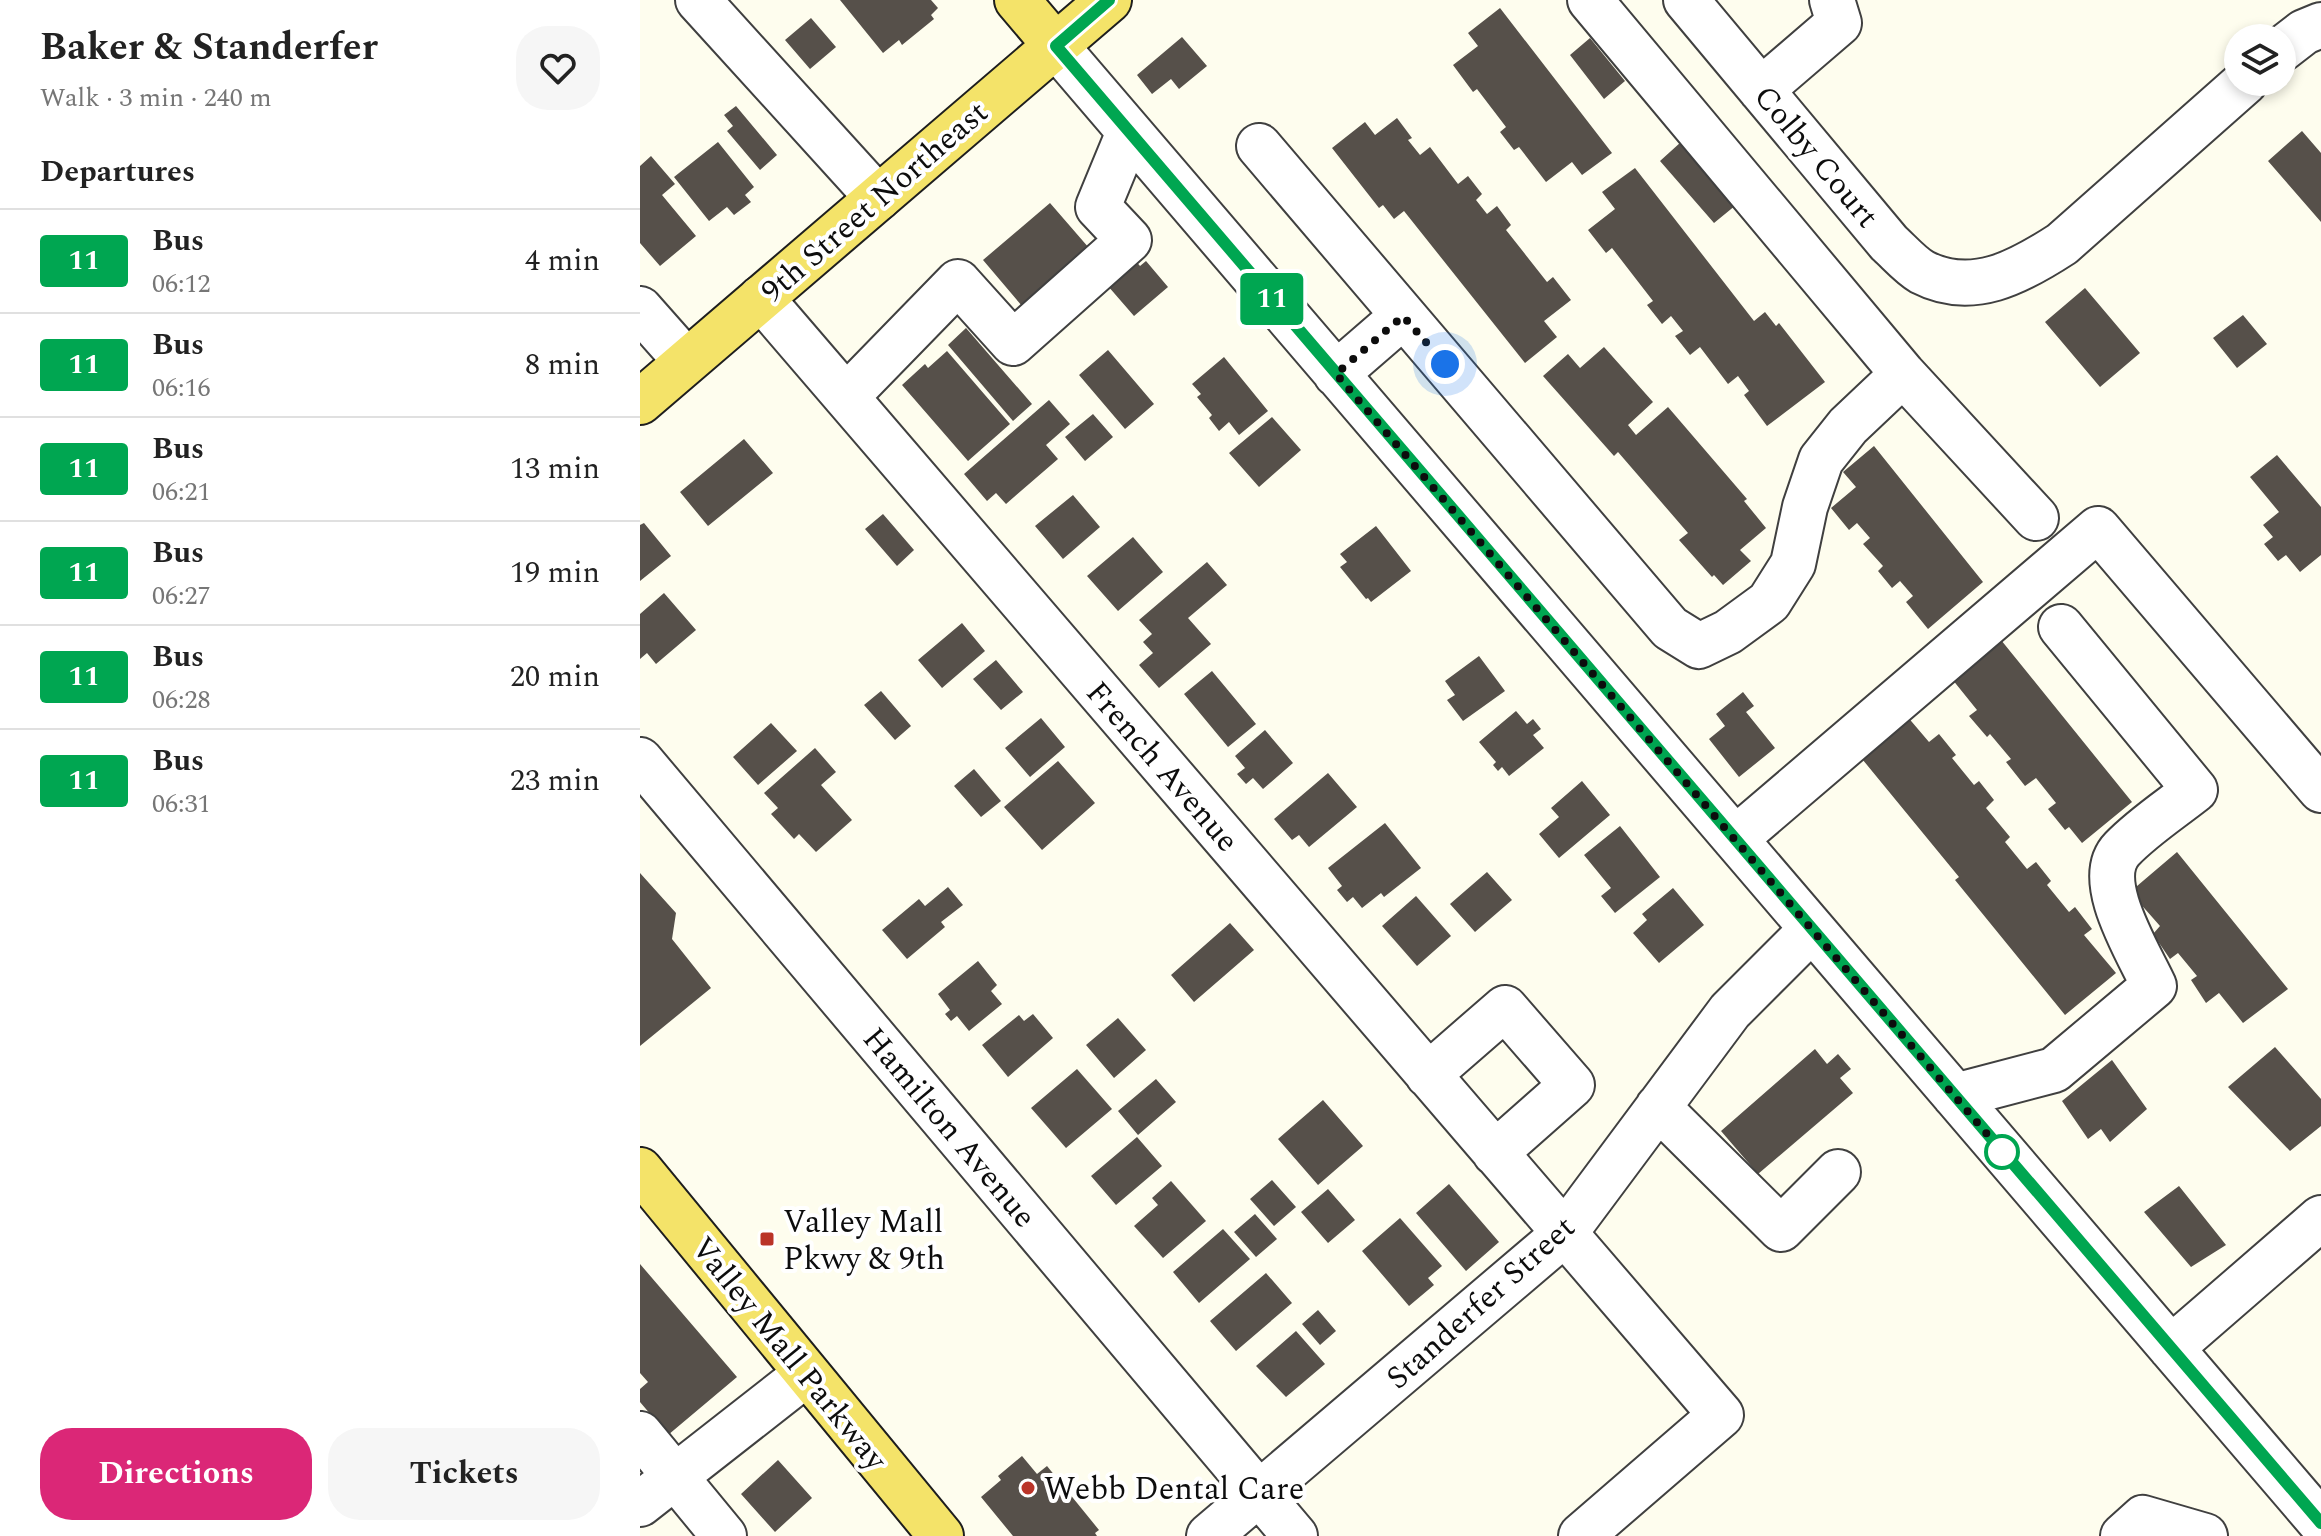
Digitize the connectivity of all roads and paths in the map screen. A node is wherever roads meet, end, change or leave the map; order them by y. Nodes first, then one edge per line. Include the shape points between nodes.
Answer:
1 (698, 0) edge
2 (1017, 0) edge
3 (1109, 0) edge
4 (1590, 0) edge
5 (1686, 0) edge
6 (1832, 0) edge
7 (2321, 25) edge
8 (2296, 38) edge
9 (1056, 46) junction
10 (1761, 90) junction
11 (2229, 96) edge
12 (1129, 132) junction
13 (1259, 146) dead end
14 (878, 198) junction
15 (761, 298) junction
16 (640, 309) edge
17 (1403, 316) junction
18 (686, 361) junction
19 (1336, 374) junction
20 (1903, 374) junction
21 (846, 397) junction
22 (640, 402) edge
23 (2036, 518) dead end
24 (2061, 627) dead end
25 (640, 760) edge
26 (2321, 790) edge
27 (1735, 839) junction
28 (1812, 929) junction
29 (1428, 1075) junction
30 (1955, 1096) junction
31 (1658, 1107) junction
32 (1495, 1153) junction
33 (640, 1170) edge
34 (1838, 1172) dead end
35 (2321, 1218) edge
36 (1564, 1234) junction
37 (2171, 1348) junction
38 (806, 1374) junction
39 (653, 1455) edge
40 (1259, 1494) junction
41 (640, 1504) edge
42 (2321, 1523) edge
43 (1219, 1533) edge
44 (724, 1536) edge
45 (941, 1536) edge
46 (1295, 1536) edge
47 (1581, 1536) edge
48 (2123, 1536) edge
49 (2205, 1536) edge

1 - 14 street
2 - 9 main road
3 - 9 main road, 9th Street Northeast
4 - 20 street
5 - 10 street, Colby Court
6 - 10 street via 1839,23
7 - 8 street
9 - 12 street
9 - 14 main road, 9th Street Northeast
10 - 11 street, Colby Court via 1889,243 1919,270 1943,281 1966,283 2000,278 2062,244
12 - 19 street
12 - 21 street via 1098,207 1129,240 1013,343 958,282
13 - 17 street
14 - 15 main road, 9th Street Northeast
15 - 18 main road, 9th Street Northeast
15 - 21 street, French Avenue
16 - 18 street
17 - 19 street
17 - 20 street via 1670,628 1699,646 1769,602 1793,564 1821,460
18 - 22 main road, 9th Street Northeast
19 - 27 street
20 - 23 street
21 - 29 street, French Avenue
24 - 30 street via 2195,790 2120,851 2111,873 2113,894 2154,986 2054,1070
25 - 40 street, Hamilton Avenue
26 - 27 street via 2098,529
27 - 28 street
28 - 30 street
28 - 31 street, Standerfer Street via 1730,1011
29 - 32 street, French Avenue
29 - 32 street via 1505,1008 1563,1074 1572,1085
30 - 37 street
31 - 34 street via 1781,1229
31 - 36 street, Standerfer Street
32 - 36 street, French Avenue
33 - 38 main road, Valley Mall Parkway
35 - 37 street
36 - 40 street, Standerfer Street
36 - 47 street, French Avenue via 1721,1415
37 - 42 street
38 - 39 street
38 - 45 main road, Valley Mall Parkway
39 - 41 street
39 - 44 street
40 - 43 street, Standerfer Street
40 - 46 street, Hamilton Avenue
48 - 49 street via 2143,1518

